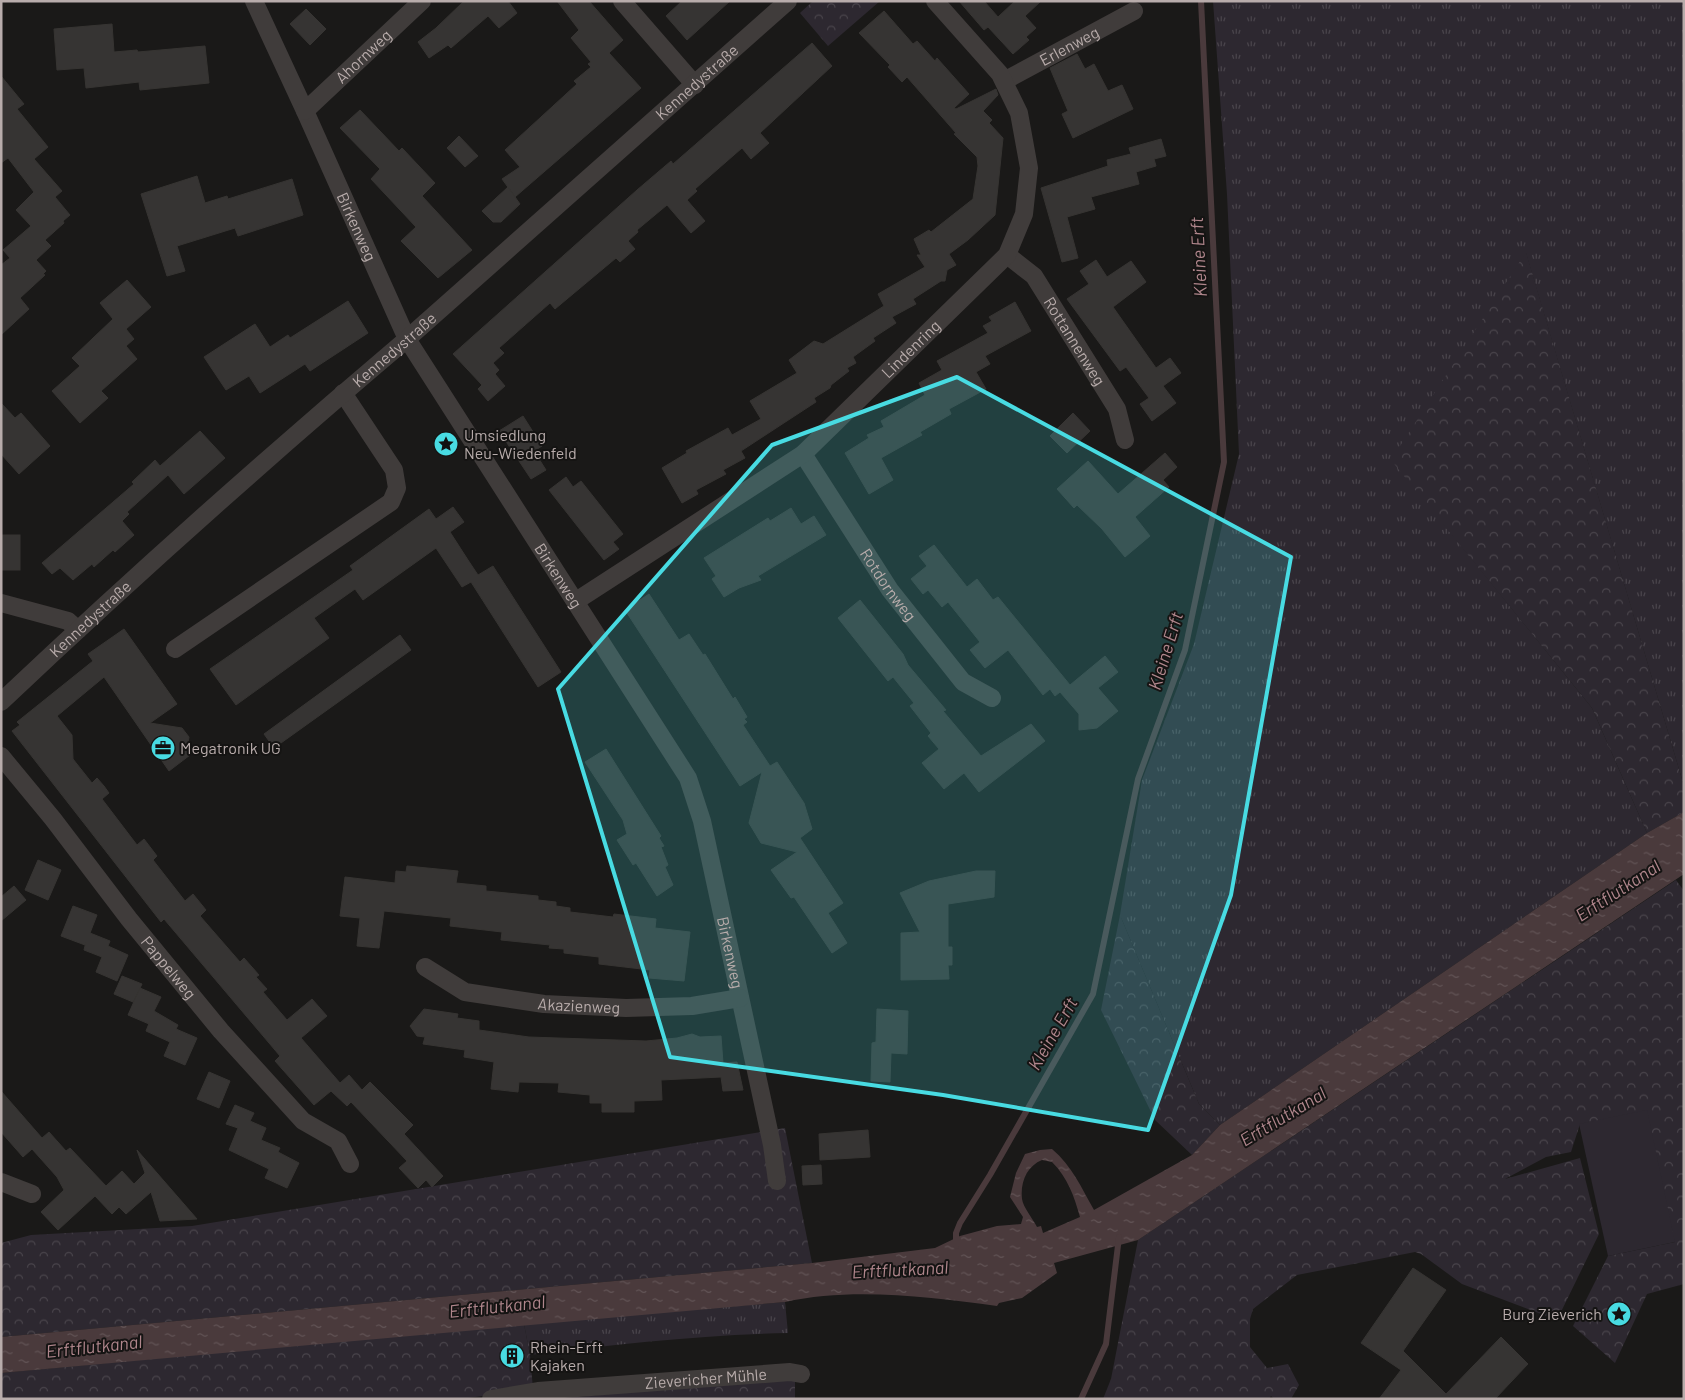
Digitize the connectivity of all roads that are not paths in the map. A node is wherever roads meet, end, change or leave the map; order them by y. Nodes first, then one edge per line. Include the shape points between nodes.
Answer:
1 (254, 1) edge
2 (422, 1) edge
3 (622, 1) edge
4 (788, 1) edge
5 (936, 1) edge
6 (1134, 11) dead end
7 (1004, 81) junction
8 (695, 85) junction
9 (306, 111) junction
10 (1007, 255) junction
11 (407, 339) junction
12 (343, 393) junction
13 (1125, 440) dead end
14 (803, 454) junction
15 (576, 601) junction
16 (1, 603) edge
17 (78, 630) junction
18 (175, 649) dead end
19 (992, 698) dead end
20 (1, 702) edge
21 (1, 756) edge
22 (425, 967) dead end
23 (740, 998) junction
24 (350, 1164) dead end
25 (1, 1182) edge
26 (777, 1182) dead end
27 (32, 1194) dead end
28 (801, 1374) dead end
29 (491, 1399) edge

1 - 9 street, Birkenweg
2 - 9 street, Ahornweg
3 - 8 street
4 - 8 street, Kennedystraße
5 - 7 street, Lindenring
6 - 7 street, Erlenweg
7 - 10 street, Lindenring via 1020,113 1029,168 1024,214
8 - 11 street, Kennedystraße
9 - 11 street, Birkenweg
10 - 13 street, Rottannenweg via 1034,276 1117,409
10 - 14 street, Lindenring
11 - 12 street, Kennedystraße
11 - 15 street, Birkenweg
12 - 17 street, Kennedystraße
12 - 18 street via 394,470 397,488 391,502
14 - 15 street, Lindenring
14 - 19 street, Rotdornweg via 896,597 963,682
15 - 23 street, Birkenweg via 688,778 702,821
16 - 17 street via 68,621
17 - 20 street, Kennedystraße
21 - 24 street, Pappelweg via 221,1030 303,1121 338,1141
22 - 23 street, Akazienweg via 464,992 544,1004 626,1008 692,1006
23 - 26 street, Birkenweg
25 - 27 street
28 - 29 street, Zievericher Mühle via 790,1372 538,1391

